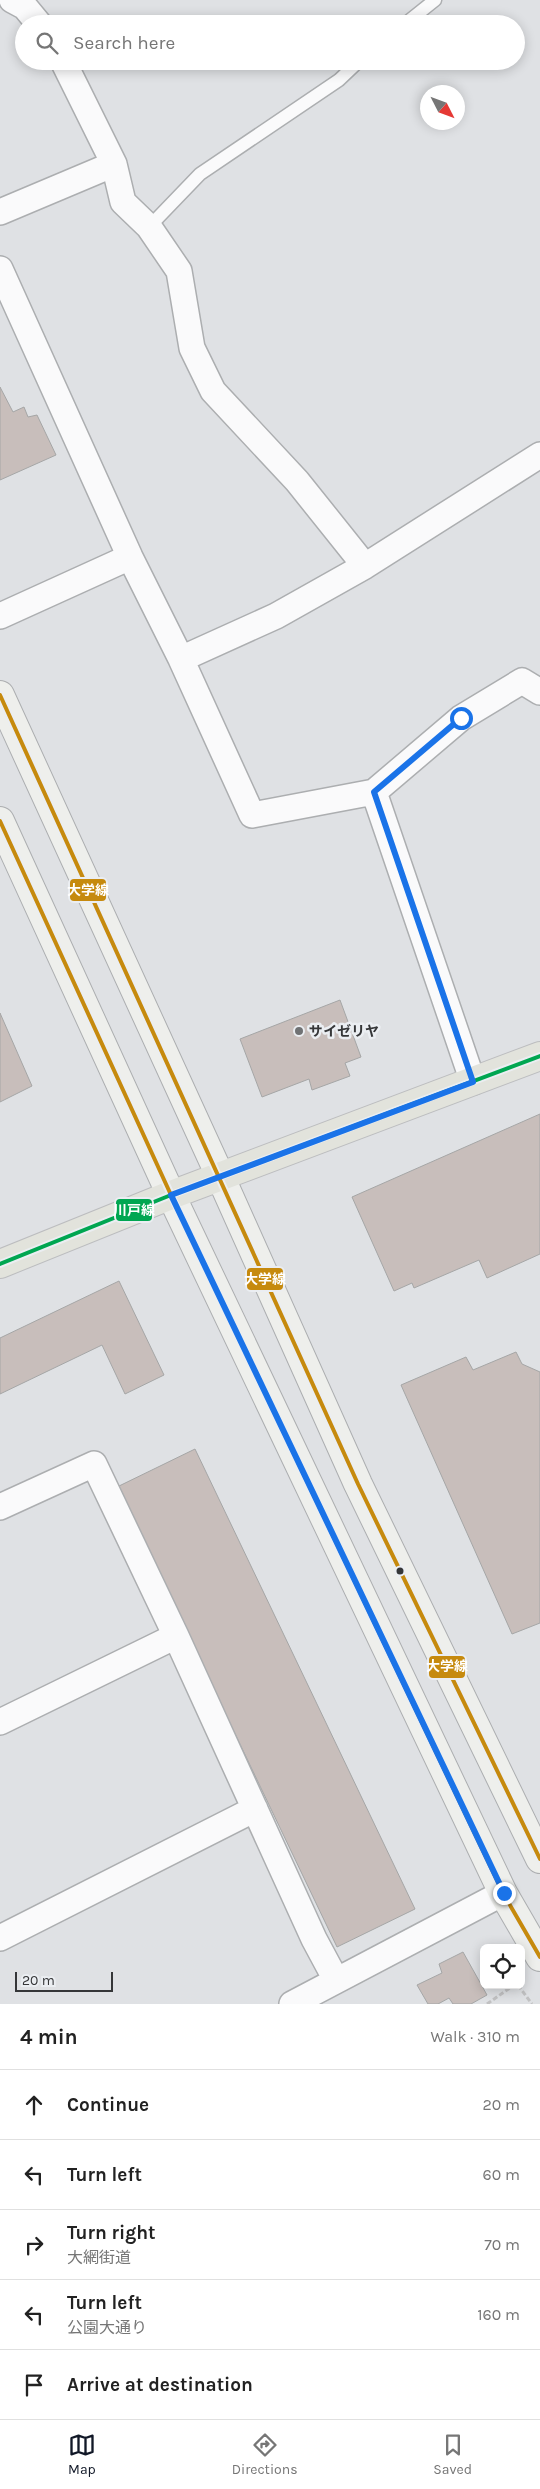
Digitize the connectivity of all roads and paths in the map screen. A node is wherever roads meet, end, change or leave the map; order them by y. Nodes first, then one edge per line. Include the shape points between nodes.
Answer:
1 (12, 0) edge
2 (435, 0) edge
3 (32, 15) edge
4 (416, 15) edge
5 (67, 70) edge
6 (350, 70) edge
7 (114, 164) junction
8 (0, 212) edge
9 (149, 227) junction
10 (0, 269) edge
11 (540, 455) edge
12 (130, 557) junction
13 (365, 566) junction
14 (0, 616) edge
15 (181, 659) junction
16 (540, 692) edge
17 (0, 695) edge
18 (374, 792) junction
19 (0, 821) edge
20 (540, 1056) edge
21 (473, 1082) junction
22 (221, 1178) junction
23 (171, 1195) junction
24 (0, 1264) edge
25 (0, 1507) edge
26 (176, 1636) junction
27 (0, 1722) edge
28 (255, 1809) junction
29 (540, 1859) edge
30 (504, 1893) junction
31 (0, 1938) edge
32 (540, 1957) edge
33 (336, 1980) junction
34 (510, 1989) edge
35 (519, 1989) edge
36 (292, 2004) edge
37 (487, 2004) edge
38 (532, 2004) edge

1 - 3 street
2 - 4 lane
5 - 7 street
6 - 9 lane via 200,174
7 - 8 street
7 - 9 street via 123,202
9 - 13 street via 179,271 192,348 213,391 297,481
10 - 12 street
11 - 13 street
12 - 14 street
12 - 15 street
13 - 15 street via 276,616
15 - 18 street via 252,815
16 - 18 street via 522,681 461,718
17 - 22 street
18 - 21 street
19 - 23 street
20 - 21 main road
21 - 22 main road
22 - 23 main road
22 - 29 street via 358,1484
23 - 24 main road
23 - 30 street
25 - 26 street via 94,1464
26 - 27 street
26 - 28 street
28 - 31 street
28 - 33 street
30 - 32 street
30 - 33 street
33 - 36 street
34 - 37 path
35 - 38 path

